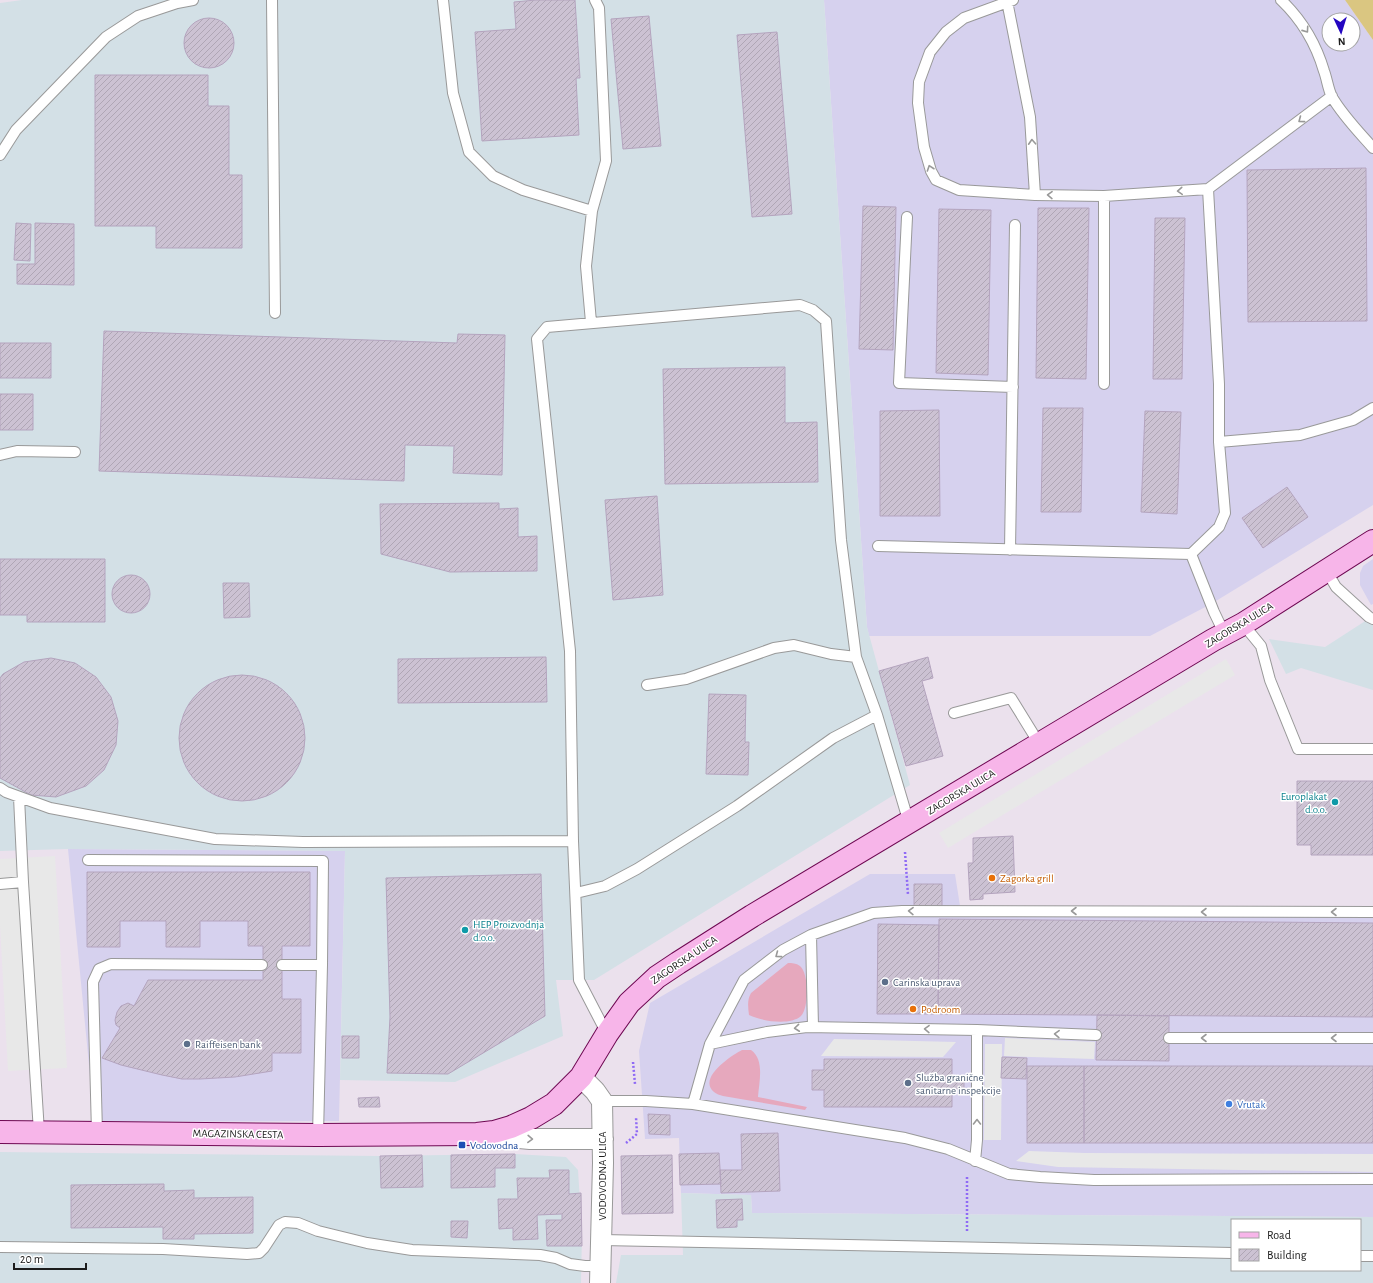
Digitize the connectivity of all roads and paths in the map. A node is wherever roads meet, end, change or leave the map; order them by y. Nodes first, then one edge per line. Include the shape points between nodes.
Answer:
1 (193, 0) edge
2 (272, 0) edge
3 (443, 0) edge
4 (595, 0) edge
5 (1282, 0) edge
6 (1010, 1) edge
7 (1332, 96) junction
8 (1373, 148) edge
9 (0, 155) edge
10 (1208, 189) junction
11 (1035, 195) junction
12 (1104, 196) junction
13 (592, 211) junction
14 (907, 217) dead end
15 (1015, 225) dead end
16 (275, 313) dead end
17 (591, 322) junction
18 (1104, 384) dead end
19 (1013, 387) junction
20 (1373, 408) edge
21 (1219, 442) junction
22 (75, 452) dead end
23 (0, 455) edge
24 (1373, 541) edge
25 (878, 546) dead end
26 (1010, 550) junction
27 (1191, 554) junction
28 (1326, 570) junction
29 (1373, 619) edge
30 (1234, 629) junction
31 (856, 657) junction
32 (647, 685) dead end
33 (954, 713) dead end
34 (877, 715) junction
35 (1040, 745) junction
36 (1373, 749) edge
37 (0, 788) edge
38 (19, 797) junction
39 (909, 823) junction
40 (573, 841) junction
41 (905, 848) dead end
42 (88, 860) dead end
43 (23, 882) junction
44 (0, 884) edge
45 (576, 893) junction
46 (909, 911) junction
47 (1373, 912) edge
48 (811, 935) junction
49 (262, 965) dead end
50 (282, 965) dead end
51 (322, 965) junction
52 (813, 1027) junction
53 (977, 1030) junction
54 (607, 1034) junction
55 (1096, 1035) dead end
56 (1169, 1038) dead end
57 (1373, 1038) edge
58 (710, 1044) junction
59 (633, 1062) dead end
60 (634, 1073) dead end
61 (581, 1077) junction
62 (602, 1102) junction
63 (693, 1104) junction
64 (0, 1132) edge
65 (39, 1132) junction
66 (97, 1132) junction
67 (477, 1134) junction
68 (318, 1135) junction
69 (603, 1139) junction
70 (975, 1161) junction
71 (1373, 1179) edge
72 (968, 1196) dead end
73 (602, 1240) junction
74 (0, 1247) edge
75 (968, 1248) junction
76 (1231, 1253) edge
77 (1361, 1256) edge
78 (1373, 1256) edge
79 (600, 1275) edge

1 - 9 lane via 138,16 106,37 16,130
2 - 16 lane
3 - 13 lane via 453,93 469,152 493,176 523,190
4 - 13 lane via 599,8 606,161
5 -> 7 lane via 1312,39
11 -> 6 lane via 1030,117
11 -> 6 lane via 959,190 936,180 924,147 918,103 919,82 930,52 946,32 964,18
7 - 8 lane
7 -> 10 lane
10 -> 12 lane
10 - 21 lane via 1219,384
12 -> 11 lane
12 - 18 lane
13 - 17 lane via 586,266
14 - 19 lane via 899,383
15 - 19 lane
17 - 31 lane via 800,305 813,310 826,321 841,540
17 - 40 lane via 547,327 536,339 570,651
19 - 26 lane
20 - 21 lane via 1353,420 1300,435
21 - 27 lane via 1225,513 1219,527
22 - 23 lane via 17,451
24 - 28 street, ZAGORSKA ULICA
25 - 26 lane
26 - 27 lane
27 - 30 lane via 1214,612
28 - 29 lane via 1336,587
28 - 30 street, ZAGORSKA ULICA
30 - 35 street, ZAGORSKA ULICA
30 - 36 lane via 1261,646 1270,680 1298,749
31 - 32 lane via 794,645 774,648 686,679
31 - 34 lane
33 - 35 lane via 1011,698
34 - 39 lane
34 - 45 lane via 833,738 737,806 637,869 606,886
35 - 39 street, ZAGORSKA ULICA
37 - 38 lane
38 - 40 lane via 50,808 215,839 303,842
38 - 43 lane
39 - 54 street, ZAGORSKA ULICA via 657,976 629,1003
40 - 45 lane
41 - 46 path
42 - 51 lane via 323,861
43 - 44 lane
43 - 65 lane
45 - 54 lane via 579,980
47 -> 46 lane
46 - 48 lane via 873,913
48 - 52 lane
48 -> 58 lane via 784,950 744,980
49 - 66 lane via 111,964 99,969 93,982
50 - 51 lane
51 - 68 lane
53 -> 52 lane
52 -> 58 lane via 767,1032
55 -> 53 lane
70 -> 53 lane
54 - 61 street, ZAGORSKA ULICA
57 -> 56 lane
58 - 63 lane
59 - 60 path
61 - 62 street
61 - 67 street, MAGAZINSKA CESTA via 554,1104 531,1118 511,1127
62 - 63 lane
62 - 69 street, VODOVODNA ULICA
63 - 70 lane via 905,1138 948,1149
64 - 65 street, MAGAZINSKA CESTA
65 - 66 street, MAGAZINSKA CESTA
66 - 68 street, MAGAZINSKA CESTA
67 - 68 street, MAGAZINSKA CESTA
67 -> 69 street, MAGAZINSKA CESTA via 530,1140
69 - 73 street, VODOVODNA ULICA
70 - 71 lane via 1009,1174 1040,1178
72 - 75 path
73 - 75 lane
73 - 79 street, VODOVODNA ULICA
74 - 79 lane via 259,1253 279,1225 285,1222 298,1223 318,1231 367,1243 412,1250 540,1255 585,1266
75 - 76 lane
77 - 78 lane

